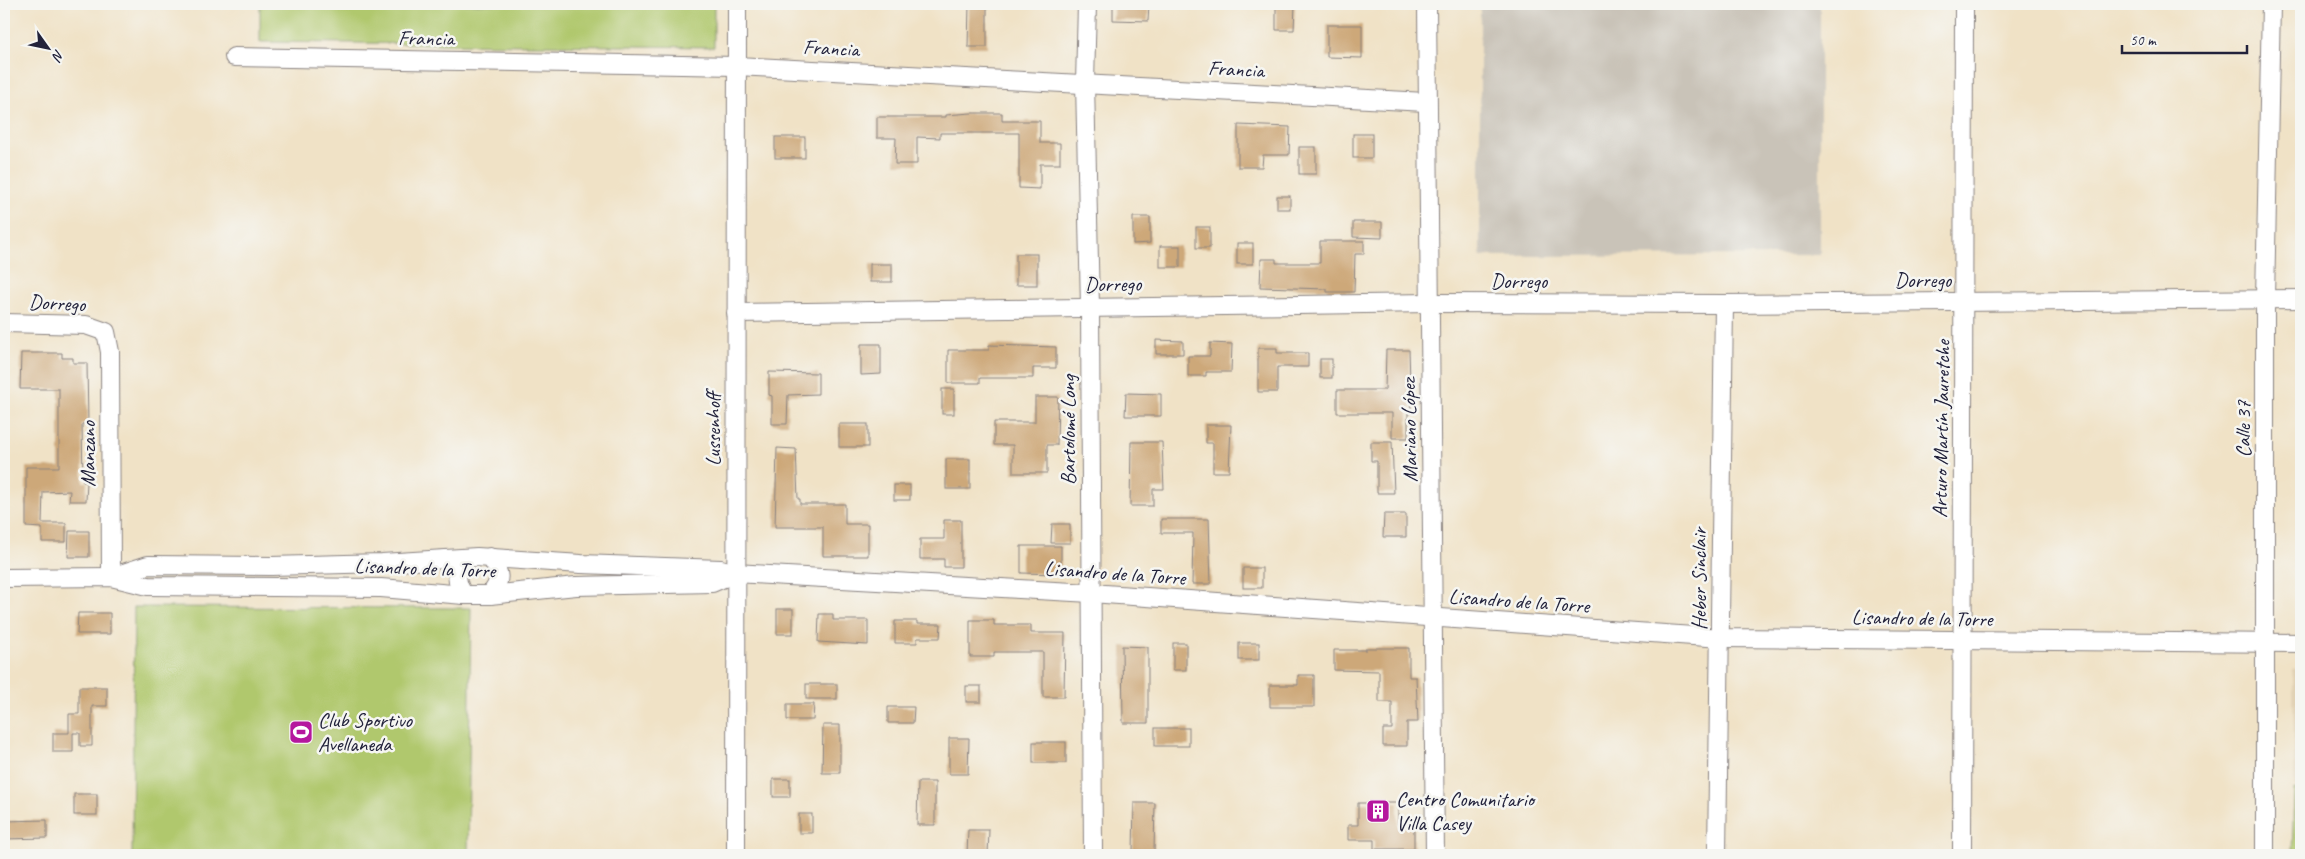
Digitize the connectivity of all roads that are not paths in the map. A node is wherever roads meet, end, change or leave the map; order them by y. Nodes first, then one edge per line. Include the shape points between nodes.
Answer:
1 (737, 4) edge
2 (1087, 4) edge
3 (1426, 4) edge
4 (1964, 4) edge
5 (2271, 4) edge
6 (234, 57) dead end
7 (737, 66) junction
8 (1085, 83) junction
9 (1426, 102) junction
10 (2265, 299) junction
11 (2301, 299) edge
12 (1965, 302) junction
13 (1430, 303) junction
14 (1724, 304) junction
15 (1090, 307) junction
16 (736, 313) junction
17 (4, 323) edge
18 (106, 332) joint
19 (490, 557) junction
20 (464, 558) junction
21 (382, 563) junction
22 (271, 566) junction
23 (735, 573) junction
24 (112, 577) junction
25 (4, 578) edge
26 (270, 588) junction
27 (381, 588) junction
28 (1091, 593) junction
29 (464, 595) junction
30 (490, 595) junction
31 (1433, 618) junction
32 (1721, 638) junction
33 (1961, 641) junction
34 (2301, 643) edge
35 (2265, 644) junction
36 (736, 855) edge
37 (1094, 855) edge
38 (1435, 855) edge
39 (1717, 855) edge
40 (1962, 855) edge
41 (2265, 855) edge

1 - 7 street, Lussenhoff
2 - 8 street, Bartolomé Long
3 - 9 street, Mariano López
4 - 12 street, Arturo Martín Jauretche
5 - 10 street, Calle 37
6 - 7 street, Francia
7 - 8 street, Francia
7 - 16 street, Lussenhoff
8 - 9 street, Francia
8 - 15 street, Bartolomé Long
9 - 13 street, Mariano López
10 - 11 street, Dorrego
10 - 12 street, Dorrego
10 - 35 street, Calle 37
12 - 14 street, Dorrego
12 - 33 street, Arturo Martín Jauretche
13 - 14 street, Dorrego
13 - 15 street, Dorrego
13 - 31 street, Mariano López
14 - 32 street, Heber Sinclair
15 - 16 street, Dorrego
15 - 28 street, Bartolomé Long
16 - 23 street, Lussenhoff
17 - 18 street, Dorrego via 86,325
18 - 24 street, Manzano via 110,352
19 - 20 street, Lisandro de la Torre
19 - 23 street, Lisandro de la Torre via 721,569
19 - 30 street via 500,573 500,580
20 - 21 street, Lisandro de la Torre
20 - 29 street via 456,575
21 - 22 street, Lisandro de la Torre
21 - 27 street
22 - 24 street, Lisandro de la Torre via 148,566
22 - 26 street
23 - 28 street, Lisandro de la Torre
23 - 30 street, Lisandro de la Torre via 712,583 576,586
23 - 36 street, Lussenhoff
24 - 25 street, Lisandro de la Torre
24 - 26 street, Lisandro de la Torre via 148,586
26 - 27 street, Lisandro de la Torre
27 - 29 street, Lisandro de la Torre
28 - 31 street, Lisandro de la Torre
28 - 37 street, Bartolomé Long
29 - 30 street, Lisandro de la Torre
31 - 32 street, Lisandro de la Torre
31 - 38 street, Mariano López
32 - 33 street, Lisandro de la Torre
32 - 39 street, Heber Sinclair
33 - 35 street, Lisandro de la Torre
33 - 40 street, Arturo Martín Jauretche
34 - 35 street, Lisandro de la Torre
35 - 41 street, Calle 37

